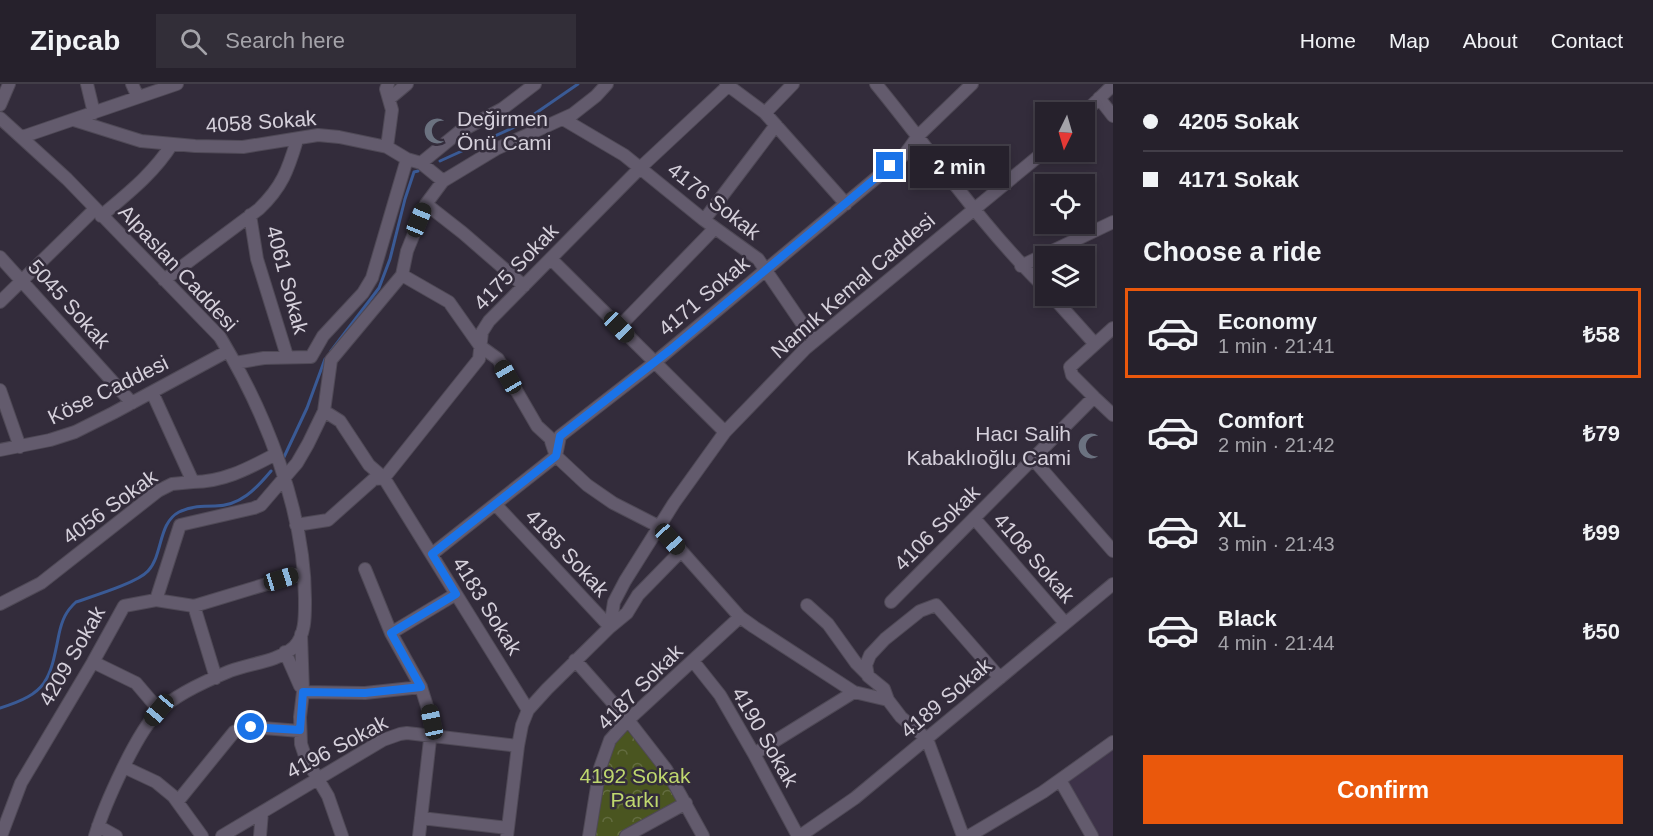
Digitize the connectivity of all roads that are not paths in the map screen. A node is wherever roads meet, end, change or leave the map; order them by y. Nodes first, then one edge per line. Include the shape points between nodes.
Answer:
1 (9, 84) edge
2 (87, 84) edge
3 (132, 84) edge
4 (177, 84) edge
5 (388, 84) edge
6 (407, 84) edge
7 (535, 84) edge
8 (607, 84) edge
9 (793, 84) edge
10 (876, 84) edge
11 (972, 84) edge
12 (728, 85) edge
13 (1113, 86) edge
14 (138, 98) junction
15 (1100, 98) junction
16 (389, 99) junction
17 (1095, 103) edge
18 (0, 105) edge
19 (94, 113) junction
20 (765, 113) junction
21 (1113, 116) edge
22 (0, 118) edge
23 (563, 119) junction
24 (74, 120) junction
25 (776, 125) junction
26 (918, 135) junction
27 (22, 137) junction
28 (297, 140) junction
29 (172, 144) junction
30 (387, 147) junction
31 (407, 159) junction
32 (1035, 159) edge
33 (421, 163) junction
34 (640, 168) junction
35 (443, 181) junction
36 (426, 204) junction
37 (846, 204) junction
38 (974, 208) junction
39 (98, 212) junction
40 (250, 215) junction
41 (704, 220) junction
42 (1113, 222) edge
43 (715, 228) junction
44 (0, 257) edge
45 (550, 259) junction
46 (1021, 266) junction
47 (765, 271) junction
48 (402, 275) junction
49 (1035, 279) edge
50 (164, 280) junction
51 (22, 281) junction
52 (524, 286) junction
53 (0, 302) edge
54 (1061, 306) edge
55 (619, 327) junction
56 (1113, 328) edge
57 (814, 341) junction
58 (1095, 344) junction
59 (480, 346) junction
60 (228, 351) junction
61 (287, 356) junction
62 (235, 363) junction
63 (654, 363) junction
64 (0, 390) edge
65 (152, 392) junction
66 (1094, 397) junction
67 (132, 403) junction
68 (324, 411) junction
69 (1113, 415) edge
70 (725, 432) junction
71 (20, 447) junction
72 (0, 450) edge
73 (276, 454) junction
74 (556, 456) junction
75 (1032, 459) junction
76 (284, 477) junction
77 (384, 478) junction
78 (193, 482) junction
79 (496, 505) junction
80 (974, 518) junction
81 (296, 525) junction
82 (660, 527) junction
83 (681, 551) junction
84 (1113, 551) edge
85 (432, 554) junction
86 (365, 569) dead end
87 (303, 573) junction
88 (1113, 584) edge
89 (456, 594) junction
90 (156, 600) junction
91 (891, 602) dead end
92 (0, 604) edge
93 (807, 605) dead end
94 (194, 606) junction
95 (740, 617) junction
96 (1065, 623) junction
97 (610, 627) junction
98 (391, 633) junction
99 (301, 634) junction
100 (285, 652) junction
101 (575, 660) junction
102 (693, 661) junction
103 (93, 662) junction
104 (868, 676) junction
105 (216, 678) junction
106 (1000, 678) junction
107 (421, 687) junction
108 (303, 692) junction
109 (854, 692) junction
110 (888, 700) junction
111 (159, 710) junction
112 (528, 710) junction
113 (628, 720) junction
114 (300, 730) junction
115 (431, 735) junction
116 (927, 739) junction
117 (1113, 742) edge
118 (518, 746) junction
119 (754, 754) junction
120 (124, 767) junction
121 (318, 778) junction
122 (1060, 780) junction
123 (178, 801) junction
124 (686, 803) junction
125 (262, 812) junction
126 (422, 818) junction
127 (97, 831) edge
128 (507, 832) edge
129 (2, 836) edge
130 (116, 836) edge
131 (202, 836) edge
132 (222, 836) edge
133 (260, 836) edge
134 (342, 836) edge
135 (419, 836) edge
136 (589, 836) edge
137 (626, 836) edge
138 (704, 836) edge
139 (799, 836) edge
140 (963, 836) edge
141 (969, 836) edge
142 (1092, 836) edge

1 - 18 street
2 - 19 street
3 - 14 street
4 - 14 street
5 - 16 street
6 - 16 street
7 - 33 street via 502,109 459,132
8 - 23 street
9 - 20 street
10 - 26 street
11 - 26 street, 4171 Sokak
12 - 20 street
12 - 34 street, 4175 Sokak
13 - 15 street
14 - 19 street
15 - 17 street
15 - 21 street
16 - 30 street via 392,110
19 - 24 street
20 - 25 street
22 - 27 street, Alpaslan Caddesi
23 - 34 street, 4176 Sokak via 624,154
23 - 35 street via 496,149
24 - 27 street
24 - 29 street, 4058 Sokak via 134,139
25 - 37 street
25 - 41 street
26 - 37 street, 4171 Sokak via 905,154
26 - 38 street
27 - 39 street, Alpaslan Caddesi
28 - 29 street, 4058 Sokak via 226,147
28 - 30 street, 4058 Sokak via 318,135
28 - 40 street via 284,180
29 - 39 street via 163,159 128,194
30 - 31 street, 4058 Sokak
31 - 33 street, 4058 Sokak
31 - 61 street via 380,256 363,293 323,336 311,357
32 - 38 street, Namık Kemal Caddesi
33 - 35 street, 4058 Sokak
34 - 41 street, 4176 Sokak
34 - 45 street, 4175 Sokak
35 - 36 street
36 - 48 street
36 - 52 street
37 - 47 street, 4171 Sokak
38 - 46 street
38 - 57 street, Namık Kemal Caddesi
39 - 50 street, Alpaslan Caddesi
39 - 51 street
40 - 50 street
40 - 61 street, 4061 Sokak via 257,259
41 - 43 street, 4176 Sokak
42 - 46 street
43 - 47 street, 4176 Sokak via 758,259
43 - 55 street
44 - 51 street, 5045 Sokak
45 - 52 street, 4175 Sokak
45 - 55 street
46 - 49 street
47 - 57 street, 4176 Sokak
47 - 63 street, 4171 Sokak
48 - 59 street via 449,302
48 - 68 street via 331,360
50 - 60 street, Alpaslan Caddesi via 220,337
51 - 53 street
51 - 67 street, 5045 Sokak
52 - 59 street, 4175 Sokak via 489,321
54 - 58 street
55 - 63 street
56 - 58 street
57 - 70 street, Namık Kemal Caddesi
58 - 66 street via 1070,371
59 - 74 street via 498,359 537,426 550,438
59 - 77 street, 4175 Sokak via 478,359
60 - 62 street, Alpaslan Caddesi
60 - 65 street, Köse Caddesi
61 - 62 street
62 - 73 street, Alpaslan Caddesi
63 - 70 street
63 - 74 street, 4171 Sokak via 560,436
64 - 71 street
65 - 67 street, Köse Caddesi
65 - 78 street, 4056 Sokak
66 - 69 street
66 - 75 street, 4106 Sokak
67 - 71 street, Köse Caddesi via 75,432
68 - 76 street via 303,453
68 - 77 street, 4183 Sokak via 340,421 369,465
70 - 82 street, Namık Kemal Caddesi
71 - 72 street, Köse Caddesi
73 - 76 street, Alpaslan Caddesi
73 - 78 street via 243,472 210,482
74 - 79 street, 4171 Sokak
74 - 82 street via 613,503
75 - 80 street, 4106 Sokak
75 - 84 street
76 - 81 street, Alpaslan Caddesi
76 - 90 street via 254,508 180,525
77 - 81 street, 4175 Sokak via 374,479 328,520
77 - 85 street, 4183 Sokak
78 - 92 street, 4056 Sokak via 172,484 158,491 41,583
79 - 85 street, 4171 Sokak
79 - 97 street, 4185 Sokak
80 - 91 street, 4106 Sokak
80 - 96 street, 4108 Sokak
81 - 87 street, Alpaslan Caddesi
82 - 83 street
82 - 97 street, Namık Kemal Caddesi via 614,602
83 - 95 street
83 - 97 street via 638,596 627,614
85 - 89 street, 4183 Sokak
86 - 98 street
87 - 94 street
87 - 99 street, Alpaslan Caddesi via 305,606
88 - 96 street, 4189 Sokak
89 - 98 street
89 - 112 street, 4183 Sokak
90 - 94 street
90 - 103 street, 4209 Sokak via 124,606
93 - 104 street via 828,624
94 - 105 street
95 - 102 street, 4187 Sokak
95 - 109 street
96 - 106 street, 4189 Sokak
97 - 101 street
98 - 107 street
99 - 100 street
99 - 108 street, Alpaslan Caddesi
100 - 105 street
100 - 108 street
101 - 112 street
101 - 113 street
102 - 113 street, 4187 Sokak
102 - 119 street, 4190 Sokak via 720,695
103 - 111 street via 136,683
103 - 129 street, 4209 Sokak via 21,783
104 - 106 street via 866,665 870,655 885,639 920,611 936,605
104 - 110 street via 884,689
105 - 111 street
106 - 116 street, 4189 Sokak
107 - 108 street via 365,693
107 - 115 street via 432,722
108 - 114 street, Alpaslan Caddesi
109 - 110 street
109 - 119 street
110 - 116 street
111 - 120 street
112 - 118 street
113 - 124 street via 666,769
113 - 136 street, 4187 Sokak via 604,753
114 - 121 street, Alpaslan Caddesi via 303,752
114 - 123 street via 239,729
115 - 118 street, 4196 Sokak
115 - 121 street, 4196 Sokak via 392,736
115 - 126 street
116 - 139 street, 4189 Sokak via 855,798
116 - 140 street
117 - 122 street
118 - 128 street
119 - 139 street, 4190 Sokak
120 - 123 street via 156,782
120 - 127 street
121 - 125 street, 4196 Sokak
121 - 134 street, Alpaslan Caddesi via 336,812
122 - 141 street
122 - 142 street
123 - 131 street
124 - 137 street
124 - 138 street
125 - 132 street, 4196 Sokak
125 - 133 street
126 - 128 street
126 - 135 street
127 - 130 street

